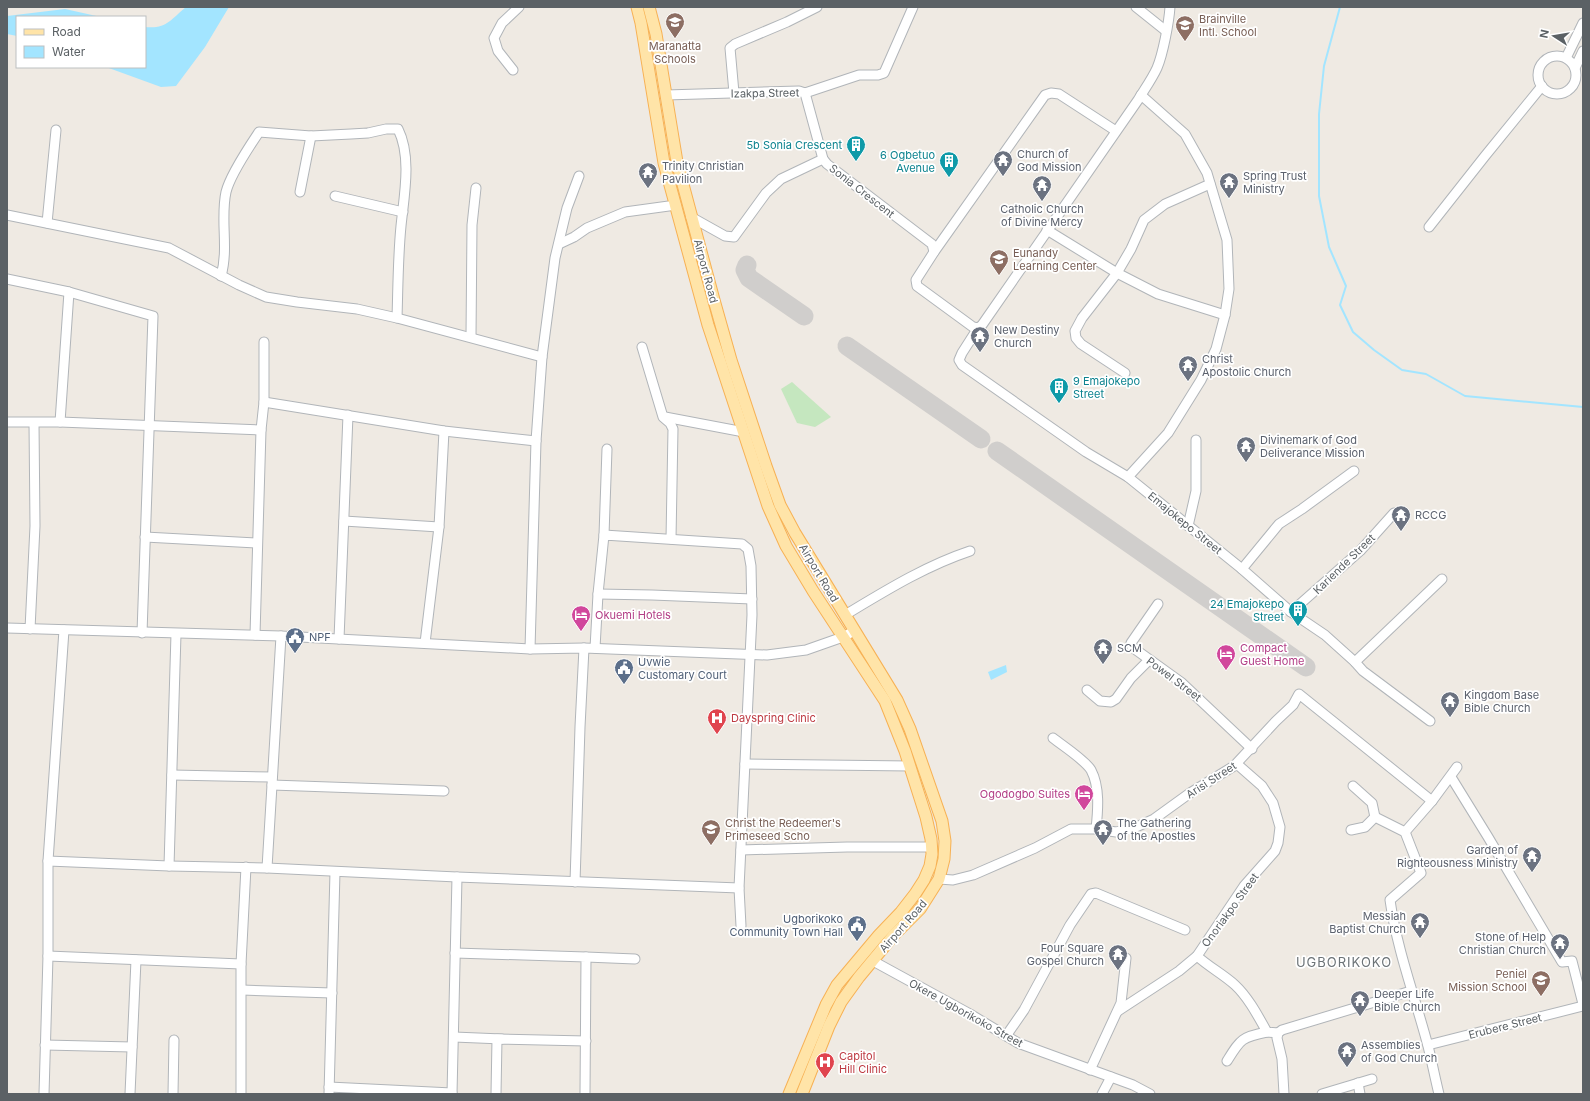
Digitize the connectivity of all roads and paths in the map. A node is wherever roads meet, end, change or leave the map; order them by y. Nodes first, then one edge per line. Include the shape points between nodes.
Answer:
1 (519, 7) edge
2 (637, 7) edge
3 (649, 7) edge
4 (817, 7) edge
5 (912, 7) edge
6 (1136, 7) edge
7 (1170, 7) edge
8 (1583, 23) edge
9 (1166, 31) junction
10 (1583, 51) edge
11 (1566, 58) junction
12 (1575, 68) junction
13 (513, 70) dead end
14 (1542, 86) junction
15 (805, 93) junction
16 (734, 94) junction
17 (666, 95) junction
18 (1141, 95) junction
19 (56, 130) dead end
20 (1116, 131) junction
21 (312, 136) junction
22 (823, 159) junction
23 (579, 176) dead end
24 (1210, 184) junction
25 (476, 188) dead end
26 (300, 192) dead end
27 (335, 196) dead end
28 (676, 205) junction
29 (403, 212) junction
30 (7, 215) edge
31 (691, 217) junction
32 (47, 223) junction
33 (1429, 227) dead end
34 (1047, 230) junction
35 (558, 244) junction
36 (934, 252) junction
37 (1117, 273) junction
38 (221, 276) junction
39 (7, 280) edge
40 (69, 292) junction
41 (1225, 315) junction
42 (397, 318) junction
43 (978, 328) junction
44 (471, 337) junction
45 (264, 342) dead end
46 (642, 347) dead end
47 (542, 357) junction
48 (726, 362) junction
49 (1125, 373) dead end
50 (264, 402) junction
51 (348, 415) junction
52 (663, 417) junction
53 (7, 422) edge
54 (60, 422) junction
55 (34, 423) junction
56 (149, 426) junction
57 (261, 430) junction
58 (444, 431) junction
59 (744, 432) junction
60 (1196, 440) dead end
61 (536, 441) junction
62 (607, 449) dead end
63 (1354, 470) dead end
64 (1128, 477) junction
65 (1394, 513) dead end
66 (344, 521) junction
67 (1188, 526) junction
68 (439, 527) junction
69 (604, 535) junction
70 (145, 537) junction
71 (671, 539) junction
72 (257, 543) junction
73 (970, 551) dead end
74 (1242, 569) junction
75 (1442, 579) dead end
76 (598, 594) junction
77 (752, 599) junction
78 (1158, 604) dead end
79 (1291, 612) junction
80 (845, 615) junction
81 (7, 628) edge
82 (30, 629) junction
83 (64, 630) junction
84 (854, 631) junction
85 (142, 633) junction
86 (176, 634) junction
87 (255, 635) junction
88 (281, 636) junction
89 (843, 636) junction
90 (339, 639) junction
91 (425, 643) junction
92 (584, 648) junction
93 (595, 648) junction
94 (530, 649) junction
95 (750, 654) junction
96 (1149, 660) junction
97 (1355, 662) junction
98 (1086, 690) dead end
99 (1430, 721) dead end
100 (1053, 738) dead end
101 (1252, 749) junction
102 (745, 764) junction
103 (1237, 764) junction
104 (910, 766) junction
105 (1457, 767) dead end
106 (172, 775) junction
107 (1451, 777) junction
108 (272, 781) junction
109 (1353, 786) dead end
110 (444, 791) dead end
111 (1432, 801) junction
112 (1375, 817) junction
113 (1096, 829) junction
114 (1351, 830) dead end
115 (1405, 832) junction
116 (932, 847) junction
117 (741, 850) junction
118 (48, 862) junction
119 (169, 866) junction
120 (246, 867) junction
121 (267, 868) junction
122 (336, 872) junction
123 (457, 877) junction
124 (939, 879) junction
125 (575, 882) junction
126 (739, 888) junction
127 (741, 926) dead end
128 (1185, 930) dead end
129 (455, 953) junction
130 (48, 956) junction
131 (1197, 956) junction
132 (586, 957) junction
133 (1126, 958) dead end
134 (635, 959) dead end
135 (136, 960) junction
136 (873, 961) junction
137 (241, 964) junction
138 (242, 990) junction
139 (1411, 991) junction
140 (332, 993) junction
141 (1583, 1005) edge
142 (1118, 1012) junction
143 (1267, 1032) junction
144 (1278, 1033) junction
145 (1006, 1036) junction
146 (454, 1037) junction
147 (507, 1039) junction
148 (174, 1040) dead end
149 (586, 1041) junction
150 (45, 1045) junction
151 (1428, 1045) junction
152 (132, 1047) junction
153 (1227, 1062) dead end
154 (1090, 1070) junction
155 (1111, 1077) junction
156 (1372, 1079) dead end
157 (1358, 1083) junction
158 (329, 1090) edge
159 (44, 1094) edge
160 (130, 1094) edge
161 (173, 1094) edge
162 (241, 1094) edge
163 (452, 1094) edge
164 (496, 1094) edge
165 (584, 1094) edge
166 (789, 1094) edge
167 (802, 1094) edge
168 (1102, 1094) edge
169 (1150, 1094) edge
170 (1284, 1094) edge
171 (1322, 1094) edge
172 (1360, 1094) edge
173 (1439, 1094) edge

1 - 13 street via 502,23 494,38 498,51
2 - 28 main road, Airport Road via 664,163
3 - 17 main road, Airport Road
4 - 16 street via 730,48
5 - 15 street, Izakpa Street via 884,73 859,75
6 - 9 street
7 - 9 street
8 - 11 street
9 - 18 street via 1157,67
10 - 12 street
11 - 12 street
11 - 14 street via 1559,56 1545,60 1538,73
12 - 14 street via 1576,82 1567,92 1553,94
14 - 33 street
15 - 16 street, Izakpa Street via 799,91
15 - 22 street, Sonia Crescent
16 - 17 street, Izakpa Street
17 - 31 main road, Airport Road via 677,162
18 - 20 street
18 - 24 street via 1184,134 1207,173
19 - 32 street
20 - 34 street
20 - 36 street via 1059,94 1051,93 1045,96
21 - 26 street
21 - 29 street via 398,129 402,136 406,176
21 - 38 street via 259,132 254,139 226,192 225,262
22 - 31 street via 781,179 766,193 734,237 725,236
22 - 36 street, Sonia Crescent via 932,244
23 - 35 street via 567,208
24 - 37 street via 1165,204 1144,220
24 - 41 street via 1227,240 1228,289
25 - 44 street via 472,225
27 - 29 street
28 - 35 street via 625,212
28 - 48 main road, Airport Road via 708,324
29 - 42 street via 400,226
30 - 32 street
31 - 48 main road, Airport Road
32 - 38 street via 169,248
34 - 37 street
34 - 43 street
35 - 47 street
36 - 43 street via 916,280 918,286 973,327
37 - 41 street via 1158,294
37 - 49 street via 1075,331 1076,338 1081,344
38 - 42 street via 266,297
39 - 40 street
40 - 54 street
40 - 56 street via 153,316
41 - 64 street via 1216,349 1187,404 1168,433
42 - 44 street
43 - 64 street, Emajokepo Street via 962,353 959,360 962,365 1086,452
44 - 47 street
45 - 50 street
46 - 52 street
47 - 61 street
48 - 59 main road, Airport Road
48 - 80 main road, Airport Road via 780,505
50 - 51 street
50 - 57 street
51 - 58 street
51 - 66 street
52 - 59 street
52 - 71 street via 673,429
53 - 55 street
54 - 55 street
54 - 56 street
55 - 82 street via 35,526
56 - 57 street
56 - 70 street
57 - 72 street
58 - 61 street
58 - 68 street
59 - 89 main road, Airport Road via 768,506 786,546
60 - 67 street via 1196,491
61 - 94 street
62 - 69 street
63 - 74 street via 1279,524
64 - 67 street, Emajokepo Street
65 - 79 street, Kariende Street via 1360,552
66 - 68 street
66 - 90 street
67 - 74 street, Emajokepo Street
68 - 91 street
69 - 71 street
69 - 76 street
70 - 72 street
70 - 85 street
71 - 77 street via 742,544 748,550 752,566
72 - 87 street
73 - 80 street via 946,559 904,580
74 - 79 street, Emajokepo Street
75 - 97 street
76 - 77 street
76 - 93 street
77 - 95 street
78 - 96 street, Powel Street via 1131,643 1132,647
79 - 97 street, Emajokepo Street via 1325,635
80 - 84 main road, Airport Road
81 - 82 street
82 - 83 street
83 - 85 street
83 - 118 street
84 - 89 street
84 - 124 main road, Airport Road via 897,700 910,729 942,821 945,841
85 - 86 street
86 - 87 street
86 - 106 street
87 - 88 street
88 - 90 street
88 - 108 street
89 - 95 street via 806,650 767,655
89 - 104 main road, Airport Road via 885,701
90 - 91 street
91 - 94 street
92 - 93 street
92 - 94 street
92 - 125 street
93 - 95 street
95 - 102 street
96 - 98 street via 1111,702 1100,701
96 - 101 street, Powel Street via 1182,682
97 - 99 street, Emajokepo Street via 1363,671
100 - 113 street via 1091,769 1098,801
101 - 103 street, Arisi Street
101 - 111 street, Arisi Street via 1293,705 1299,694
102 - 104 street
102 - 117 street
103 - 113 street, Arisi Street via 1154,819 1134,828 1116,832
103 - 131 street, Onoriakpo Street via 1262,786 1273,803 1280,827 1278,843 1275,851 1244,886
104 - 116 main road, Airport Road via 926,817
105 - 107 street
106 - 108 street
106 - 119 street
107 - 111 street
107 - 141 street via 1562,962 1572,961
108 - 110 street
108 - 121 street
109 - 112 street via 1372,803
111 - 115 street
112 - 114 street via 1365,827
112 - 115 street
113 - 124 street, Arisi Street via 1071,830 973,875 953,880
115 - 139 street via 1421,873 1390,900
116 - 117 street
116 - 166 main road, Airport Road via 930,866 915,894 837,985 826,1005
117 - 126 street
118 - 119 street
118 - 130 street
119 - 120 street
120 - 121 street
120 - 137 street
121 - 122 street
122 - 123 street
122 - 140 street
123 - 125 street
123 - 129 street
124 - 136 main road, Airport Road via 920,909
125 - 126 street
126 - 127 street
128 - 145 street via 1096,893 1091,894 1070,925 1024,1010
129 - 132 street
129 - 146 street
130 - 135 street
130 - 150 street
131 - 142 street, Onoriakpo Street
131 - 143 street via 1235,985 1258,1015
132 - 134 street
132 - 149 street
133 - 142 street
135 - 137 street
135 - 152 street
136 - 145 street, Okere Ugborikoko Street
136 - 167 main road, Airport Road via 850,989 835,1014
137 - 138 street
138 - 140 street
138 - 162 street
139 - 144 street
139 - 151 street
140 - 158 street
141 - 151 street, Erubere Street
142 - 154 street
143 - 144 street
143 - 153 street via 1240,1041
144 - 170 street via 1276,1038 1282,1059
145 - 154 street, Okere Ugborikoko Street
146 - 147 street
146 - 163 street
147 - 149 street
147 - 164 street via 497,1039
148 - 161 street
149 - 165 street
150 - 152 street
150 - 159 street
151 - 173 street
152 - 160 street
154 - 155 street, Okere Ugborikoko Street
155 - 168 street
155 - 169 street, Okere Ugborikoko Street
156 - 157 street
157 - 171 street
157 - 172 street
158 - 163 street

